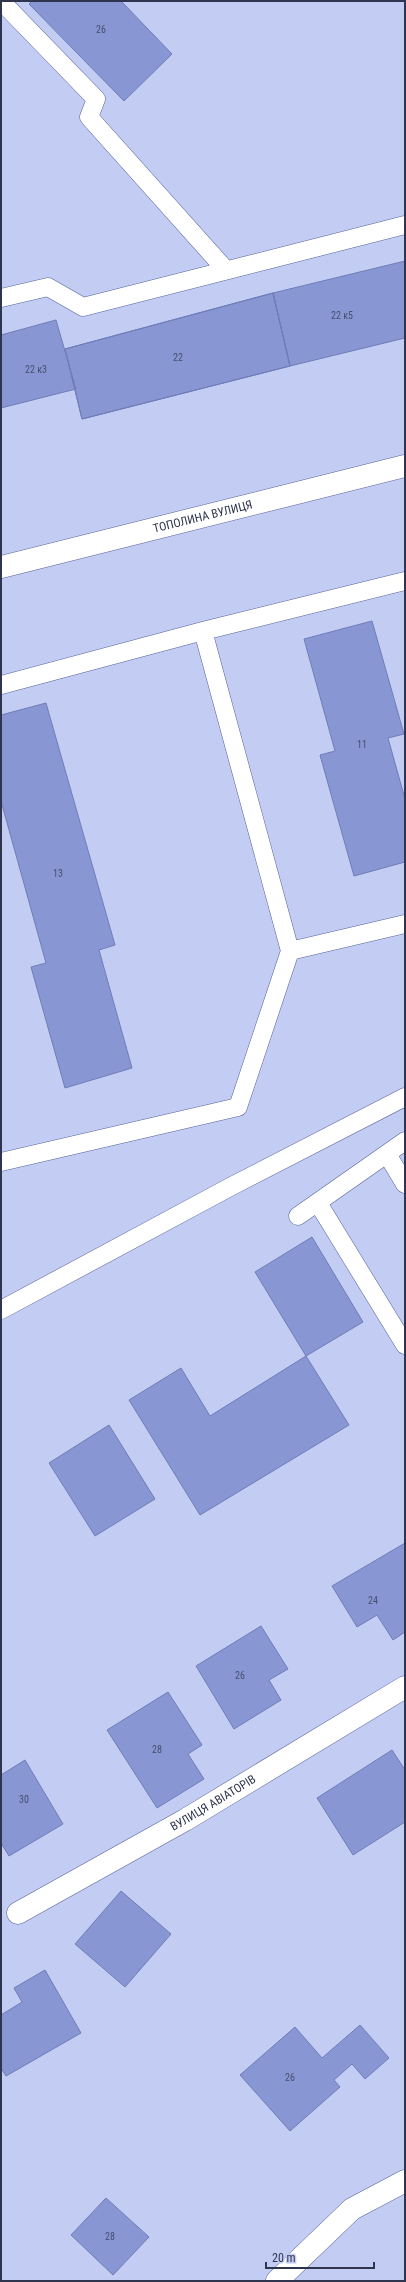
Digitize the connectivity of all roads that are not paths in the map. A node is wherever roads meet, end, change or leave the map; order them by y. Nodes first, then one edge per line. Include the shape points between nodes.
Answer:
1 (1, 1) edge
2 (405, 225) edge
3 (225, 269) junction
4 (1, 298) edge
5 (405, 466) edge
6 (1, 567) edge
7 (405, 581) edge
8 (203, 631) junction
9 (1, 685) edge
10 (405, 924) edge
11 (290, 951) junction
12 (404, 1099) edge
13 (405, 1141) edge
14 (387, 1154) junction
15 (1, 1162) edge
16 (405, 1184) edge
17 (318, 1203) junction
18 (298, 1216) dead end
19 (1, 1310) edge
20 (405, 1346) edge
21 (405, 1688) edge
22 (18, 1913) dead end
23 (405, 2181) edge
24 (276, 2281) edge

1 - 3 lane via 96,99 89,118
2 - 3 lane
3 - 4 lane via 83,307 48,286
5 - 6 street, ТОПОЛИНА ВУЛИЦЯ
7 - 8 lane
8 - 9 lane
8 - 11 lane
10 - 11 lane
11 - 15 lane via 238,1107
12 - 19 lane via 223,1191
13 - 14 lane
14 - 16 lane
14 - 17 lane
17 - 18 lane
17 - 20 lane
21 - 22 street, ВУЛИЦЯ АВІАТОРІВ via 185,1820
23 - 24 street via 352,2209

